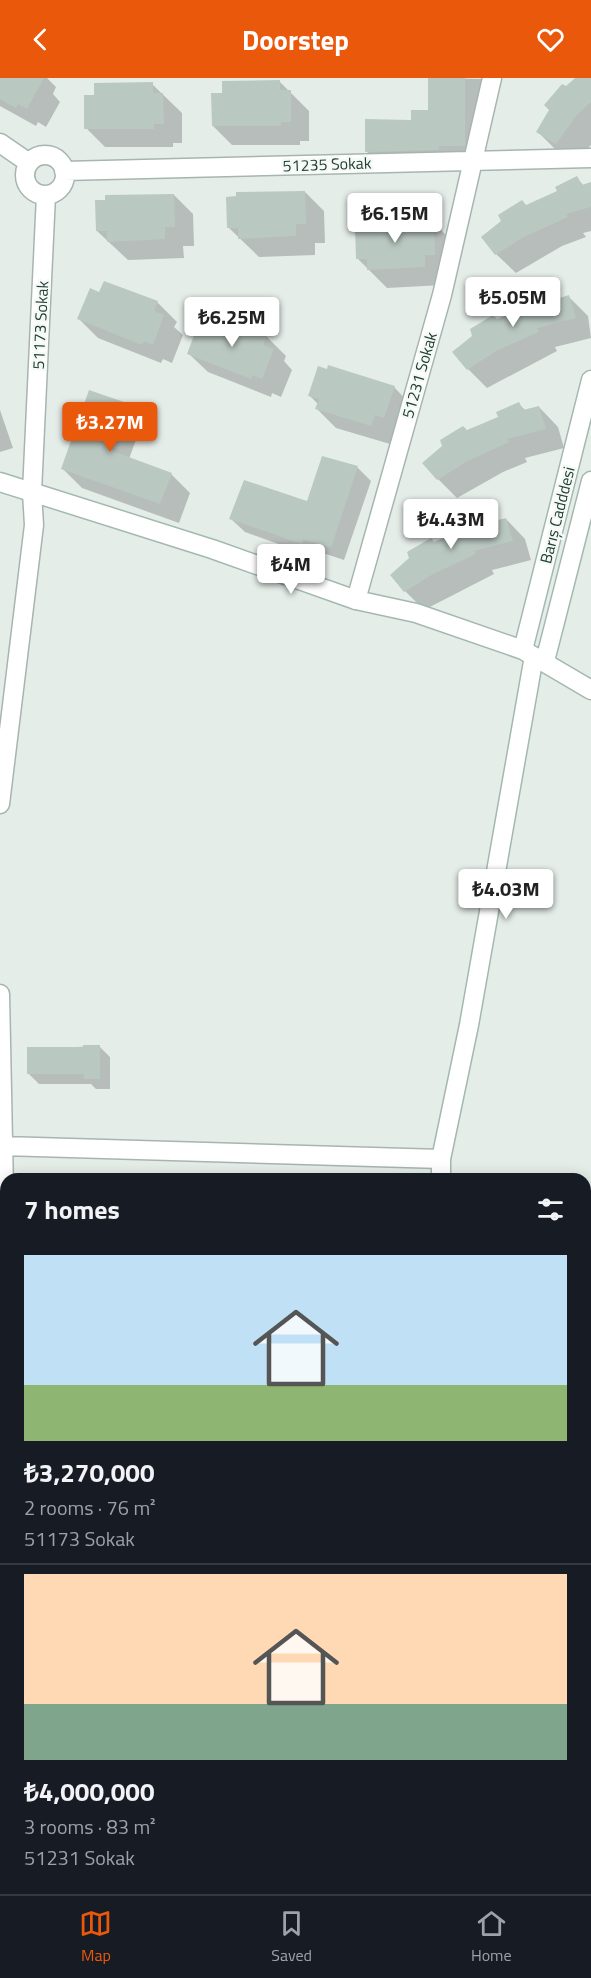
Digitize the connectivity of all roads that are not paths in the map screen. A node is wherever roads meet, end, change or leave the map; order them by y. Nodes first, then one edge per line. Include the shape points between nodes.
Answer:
1 (492, 78) edge
2 (0, 143) edge
3 (591, 158) edge
4 (475, 159) junction
5 (29, 163) junction
6 (64, 171) junction
7 (46, 195) junction
8 (591, 380) edge
9 (591, 481) edge
10 (0, 482) edge
11 (32, 492) junction
12 (356, 600) junction
13 (534, 656) junction
14 (591, 690) edge
15 (0, 804) edge
16 (0, 994) edge
17 (1, 1089) edge
18 (2, 1157) edge
19 (441, 1159) junction
20 (2, 1173) edge
21 (441, 1173) edge

1 - 4 street, 51231 Sokak
2 - 5 street
3 - 4 street, 51235 Sokak
4 - 6 street, 51235 Sokak
4 - 12 street, 51231 Sokak via 442,295
5 - 6 street via 39,156 51,157
5 - 7 street via 25,174 28,187
6 - 7 street via 58,190
7 - 11 street, 51173 Sokak
8 - 13 street, Barış Cadddesi
9 - 13 street, Barış Cadddesi
10 - 11 street
11 - 12 street
11 - 15 street, 51173 Sokak via 34,525
12 - 13 street via 416,613
13 - 14 street
13 - 19 street via 469,1025
16 - 17 street
17 - 18 street
18 - 19 street
18 - 20 street
19 - 21 street

